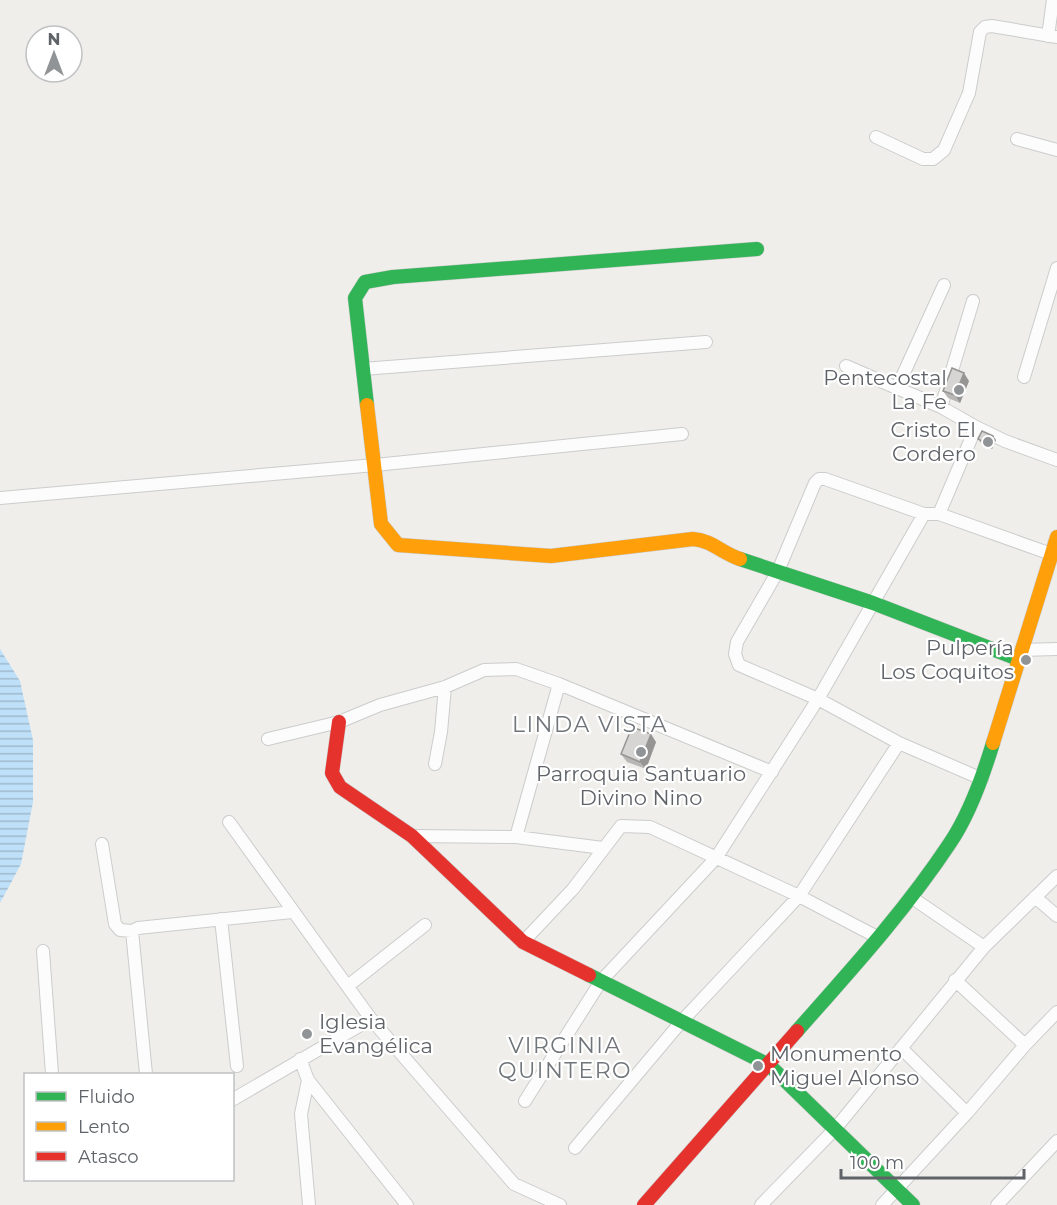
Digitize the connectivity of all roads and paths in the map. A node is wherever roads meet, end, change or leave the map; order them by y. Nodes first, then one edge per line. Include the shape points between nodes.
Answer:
1 (1053, 0) edge
2 (1052, 37) edge
3 (876, 138) dead end
4 (1017, 139) dead end
5 (1057, 150) edge
6 (757, 249) dead end
7 (1057, 268) edge
8 (944, 285) dead end
9 (1054, 293) edge
10 (973, 301) dead end
11 (706, 342) dead end
12 (846, 366) dead end
13 (363, 369) junction
14 (1024, 377) dead end
15 (897, 388) junction
16 (941, 407) junction
17 (976, 427) junction
18 (682, 434) dead end
19 (1057, 460) edge
20 (375, 465) junction
21 (0, 498) edge
22 (924, 514) junction
23 (939, 514) junction
24 (1057, 537) edge
25 (1050, 554) junction
26 (778, 571) junction
27 (873, 603) junction
28 (1057, 649) edge
29 (1019, 654) junction
30 (559, 684) junction
31 (445, 687) junction
32 (818, 699) junction
33 (339, 722) junction
34 (268, 739) dead end
35 (899, 743) junction
36 (435, 764) dead end
37 (772, 772) junction
38 (982, 779) junction
39 (230, 822) dead end
40 (412, 836) junction
41 (516, 837) junction
42 (102, 844) dead end
43 (603, 848) junction
44 (716, 858) junction
45 (1057, 876) edge
46 (799, 896) junction
47 (911, 897) junction
48 (1035, 897) junction
49 (292, 912) junction
50 (1057, 916) edge
51 (221, 919) junction
52 (425, 924) dead end
53 (132, 931) junction
54 (879, 938) junction
55 (522, 942) junction
56 (984, 946) junction
57 (44, 951) dead end
58 (955, 980) junction
59 (601, 981) junction
60 (349, 985) junction
61 (1057, 1013) edge
62 (371, 1019) junction
63 (681, 1022) junction
64 (1025, 1045) junction
65 (901, 1048) junction
66 (300, 1059) junction
67 (769, 1065) junction
68 (237, 1066) dead end
69 (52, 1073) edge
70 (146, 1073) edge
71 (308, 1080) junction
72 (234, 1099) edge
73 (525, 1101) dead end
74 (966, 1113) junction
75 (835, 1129) junction
76 (1057, 1141) edge
77 (575, 1148) dead end
78 (895, 1189) junction
79 (649, 1204) edge
80 (309, 1205) edge
81 (407, 1205) edge
82 (560, 1205) edge
83 (761, 1205) edge
84 (882, 1205) edge
85 (913, 1205) edge
86 (997, 1205) edge

1 - 2 street
2 - 3 street via 992,26 980,32 969,93 944,150 933,159 922,159
4 - 5 street
6 - 13 street via 365,282 355,298
7 - 9 street
8 - 15 street
9 - 14 street
10 - 16 street
11 - 13 street
12 - 15 street
13 - 20 street
15 - 16 street
16 - 17 street
17 - 19 street
17 - 23 street
18 - 20 street
20 - 21 street
20 - 26 street via 381,524 398,545 551,556 693,539 706,540 728,555
22 - 23 street
22 - 26 street via 819,479
22 - 27 street
23 - 25 street
24 - 25 street
25 - 29 street
26 - 27 street
26 - 32 street via 735,654 740,665
27 - 29 street
27 - 32 street
28 - 29 street
29 - 38 street
30 - 31 street via 516,669 484,670
30 - 37 street
30 - 41 street
31 - 33 street via 380,705
31 - 36 street
32 - 35 street
32 - 37 street
33 - 34 street
33 - 40 street via 332,773 340,787
35 - 38 street
35 - 46 street
37 - 44 street
38 - 47 street via 951,842
39 - 49 street
40 - 41 street
40 - 55 street
41 - 43 street
42 - 53 street via 115,924 120,930
43 - 44 street via 621,826 650,827
43 - 55 street via 573,889
44 - 46 street
44 - 59 street
45 - 48 street
46 - 54 street
46 - 63 street
47 - 54 street
47 - 56 street
48 - 50 street
48 - 56 street
49 - 51 street
49 - 60 street
51 - 53 street
51 - 68 street
52 - 60 street
53 - 70 street
54 - 67 street
55 - 59 street
56 - 58 street
57 - 69 street
58 - 64 street
58 - 65 street
59 - 63 street
59 - 73 street
60 - 62 street
61 - 64 street
62 - 66 street
62 - 82 street via 514,1184
63 - 67 street
63 - 77 street
64 - 74 street
65 - 74 street
65 - 75 street
66 - 71 street
66 - 72 street
67 - 75 street
67 - 79 street
71 - 80 street via 301,1114
71 - 81 street
74 - 78 street
75 - 78 street
75 - 83 street
76 - 86 street
78 - 84 street
78 - 85 street

